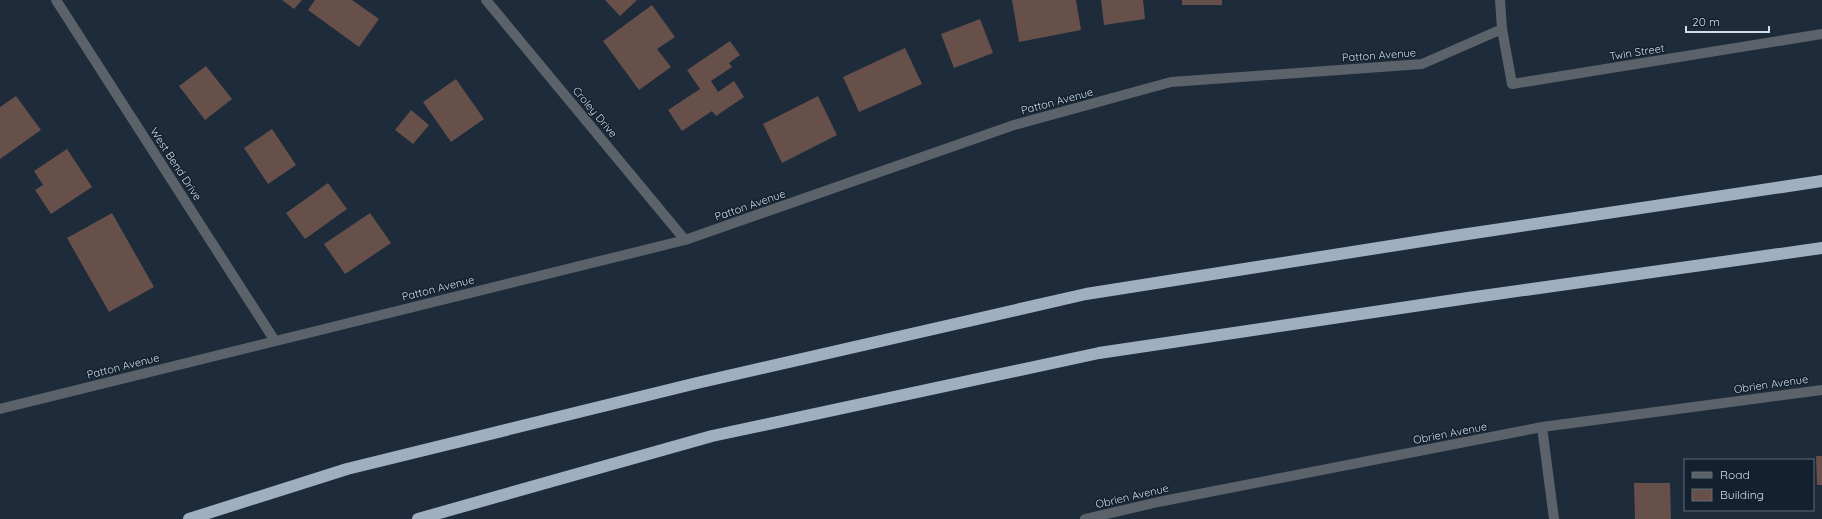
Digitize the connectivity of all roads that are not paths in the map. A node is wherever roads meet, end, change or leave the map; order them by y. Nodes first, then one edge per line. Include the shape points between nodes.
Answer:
1 (56, 0) edge
2 (486, 0) edge
3 (1500, 0) edge
4 (1502, 29) junction
5 (1822, 34) edge
6 (1822, 181) edge
7 (685, 240) junction
8 (1822, 248) edge
9 (275, 341) junction
10 (1822, 390) edge
11 (0, 408) edge
12 (1542, 427) junction
13 (189, 519) edge
14 (418, 519) edge
15 (1086, 519) edge
16 (1554, 519) edge

1 - 9 street, West Bend Drive
2 - 7 street, Croley Drive
3 - 4 street
4 - 5 street, Twin Street via 1512,84
4 - 7 street, Patton Avenue via 1422,64 1171,82 1014,125
6 - 13 highway via 1086,294 689,384 347,469
7 - 9 street, Patton Avenue
8 - 14 highway via 1099,353 712,436
9 - 11 street, Patton Avenue
10 - 12 street, Obrien Avenue
12 - 15 street, Obrien Avenue
12 - 16 street

